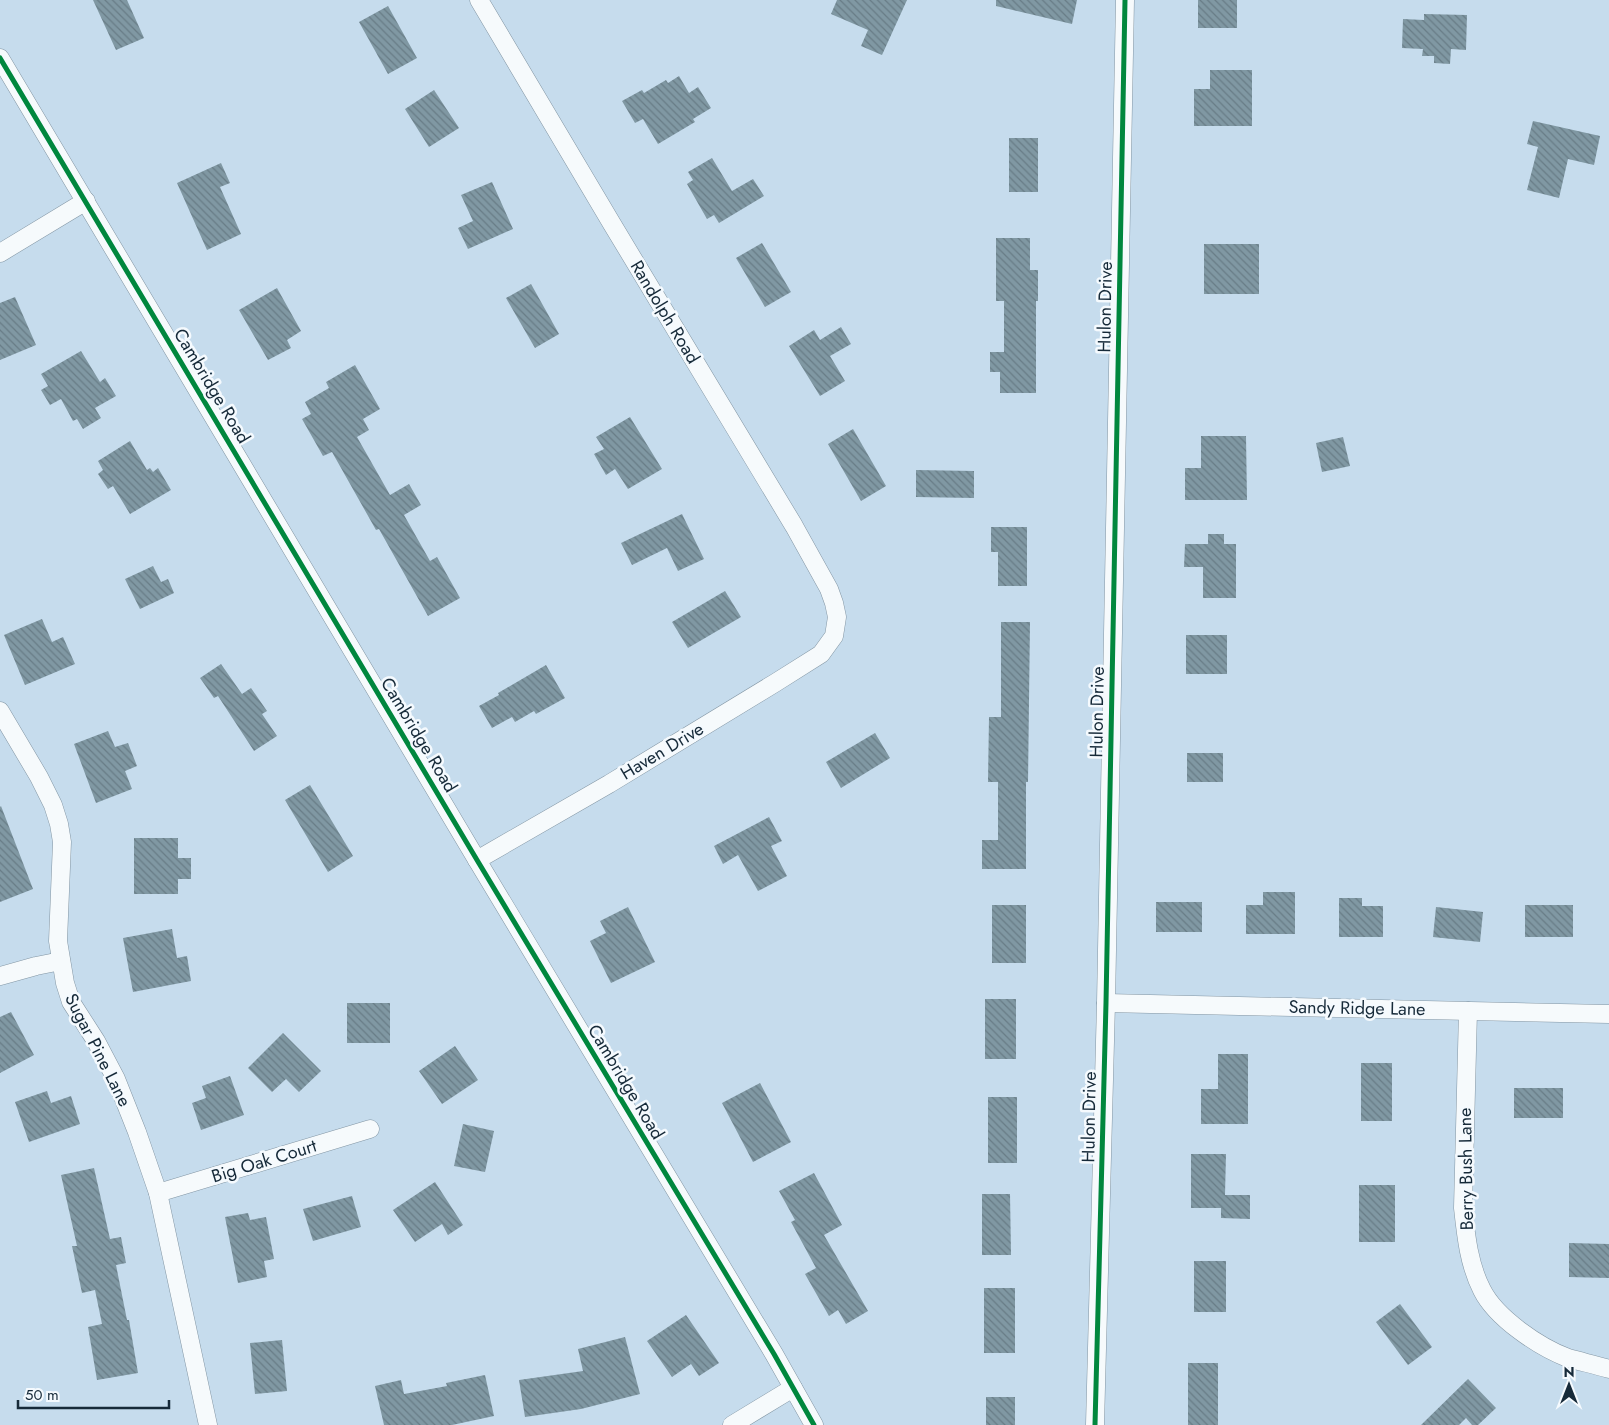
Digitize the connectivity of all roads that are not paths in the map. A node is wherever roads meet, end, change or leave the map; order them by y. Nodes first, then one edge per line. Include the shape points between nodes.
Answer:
1 (479, 0) edge
2 (1125, 0) edge
3 (0, 58) edge
4 (86, 201) junction
5 (0, 253) edge
6 (836, 630) joint
7 (0, 711) edge
8 (477, 860) junction
9 (60, 961) junction
10 (0, 976) edge
11 (1106, 1003) junction
12 (1468, 1011) junction
13 (1609, 1014) edge
14 (370, 1129) dead end
15 (158, 1193) junction
16 (1609, 1369) edge
17 (793, 1388) junction
18 (208, 1425) edge
19 (732, 1425) edge
20 (814, 1425) edge
21 (1096, 1425) edge

1 - 6 street, Randolph Road via 820,572 834,603
2 - 11 street, Hulon Drive
3 - 4 street, Cambridge Road
4 - 5 street
4 - 8 street, Cambridge Road
6 - 8 street, Haven Drive via 821,654
7 - 9 street, Sugar Pine Lane via 39,777 59,824 62,842
8 - 17 street, Cambridge Road
9 - 10 street
9 - 15 street, Sugar Pine Lane via 72,1002 116,1079
11 - 12 street, Sandy Ridge Lane
11 - 21 street, Hulon Drive
12 - 13 street, Sandy Ridge Lane
12 - 16 street, Berry Bush Lane via 1463,1208 1474,1271 1483,1291 1512,1324 1542,1345 1568,1357
14 - 15 street, Big Oak Court
15 - 18 street, Sugar Pine Lane
17 - 19 street
17 - 20 street, Cambridge Road

